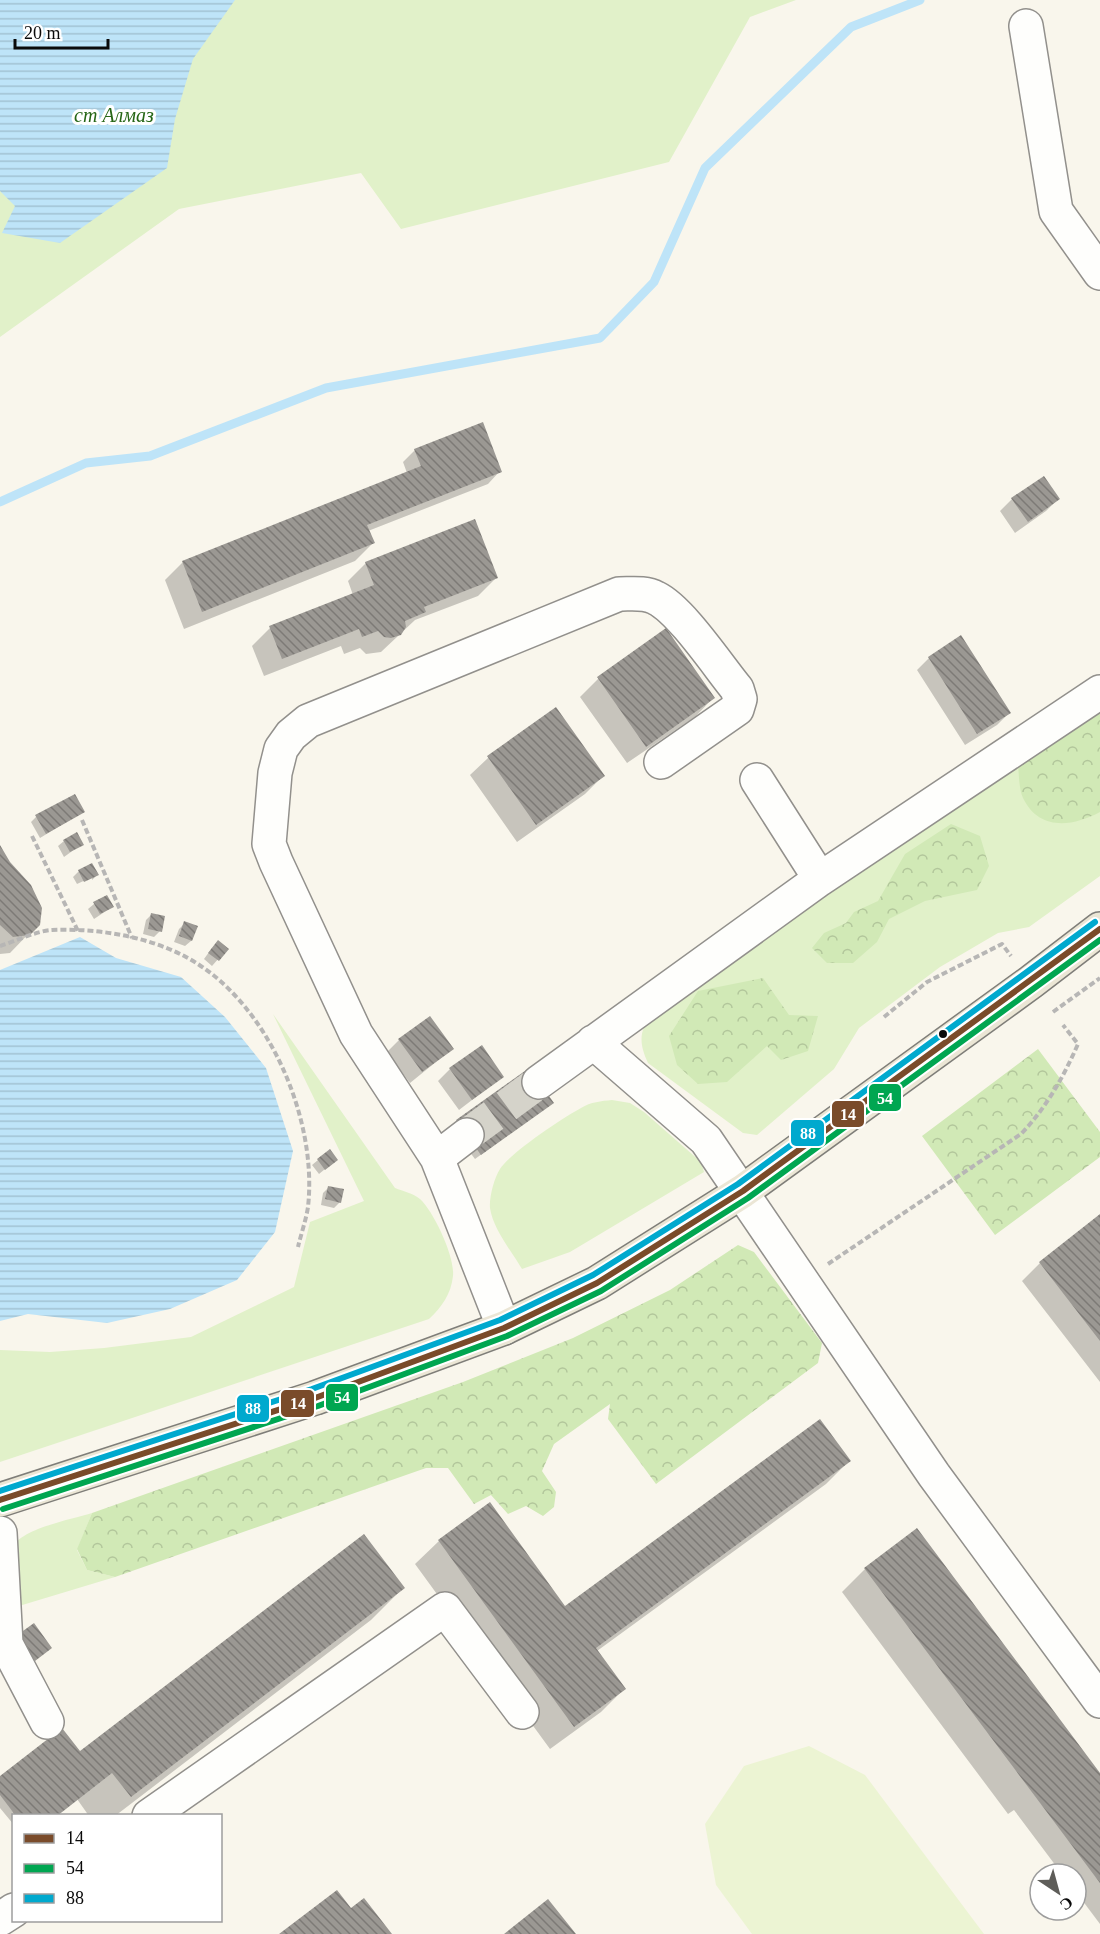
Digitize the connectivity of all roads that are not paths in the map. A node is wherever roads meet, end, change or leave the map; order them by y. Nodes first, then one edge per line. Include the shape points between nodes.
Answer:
1 (1026, 26) dead end
2 (1100, 273) edge
3 (1100, 692) edge
4 (661, 762) dead end
5 (757, 780) dead end
6 (820, 879) junction
7 (1100, 929) edge
8 (593, 1042) junction
9 (539, 1082) tunnel mouth
10 (467, 1135) tunnel mouth
11 (437, 1158) junction
12 (743, 1191) junction
13 (504, 1328) junction
14 (0, 1500) edge
15 (0, 1533) edge
16 (1100, 1701) edge
17 (522, 1712) dead end
18 (47, 1722) dead end
19 (150, 1814) edge

1 - 2 street via 1056,211
3 - 6 street
4 - 11 street via 737,710 740,699 737,689 672,609 639,593 619,594 308,722 281,749 274,773 269,844 356,1034
5 - 6 street
6 - 8 street
7 - 12 main road
8 - 9 street
8 - 12 street via 706,1140
10 - 11 street
11 - 13 street
12 - 13 main road via 597,1283
12 - 16 street via 934,1475
13 - 14 main road via 315,1398
15 - 18 street via 6,1644
17 - 19 street via 445,1609

